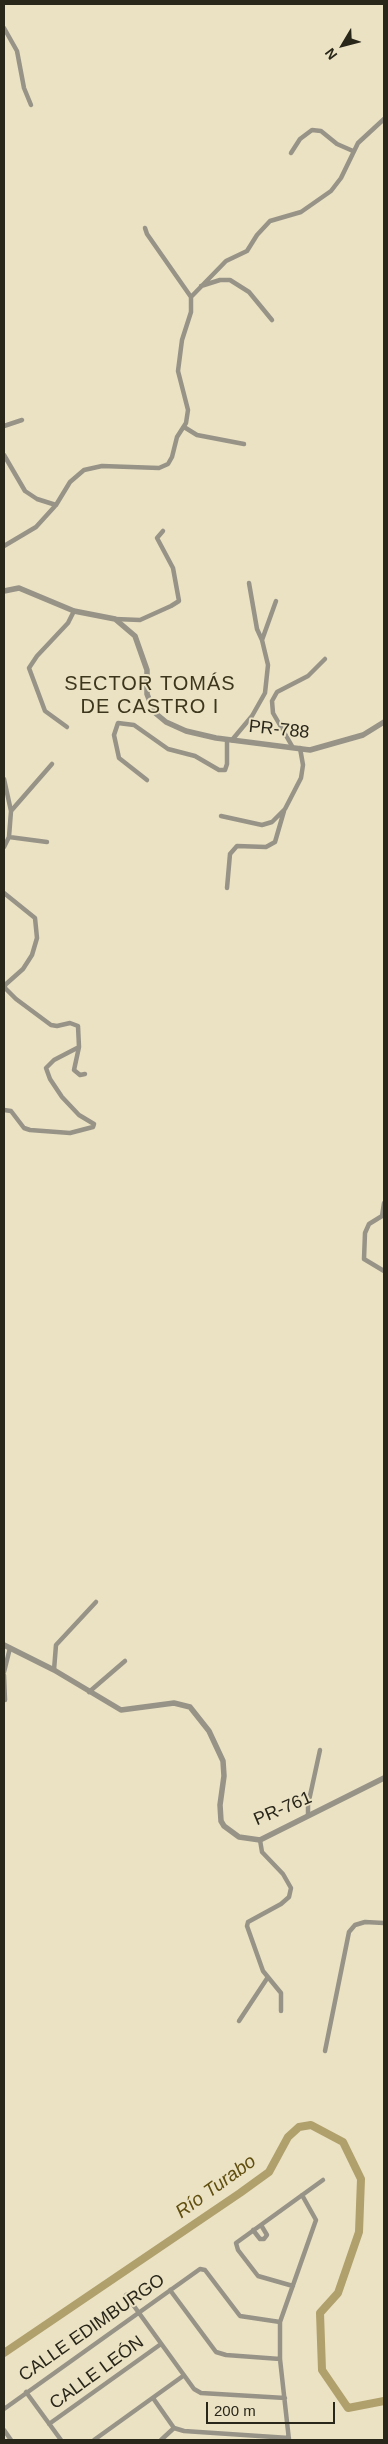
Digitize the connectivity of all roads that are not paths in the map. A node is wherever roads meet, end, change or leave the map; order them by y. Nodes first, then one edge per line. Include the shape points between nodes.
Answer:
1 (4, 28) edge
2 (31, 105) dead end
3 (384, 119) edge
4 (353, 151) junction
5 (291, 153) dead end
6 (145, 228) dead end
7 (200, 286) junction
8 (191, 296) junction
9 (272, 320) dead end
10 (22, 420) dead end
11 (4, 426) edge
12 (184, 427) junction
13 (244, 444) dead end
14 (4, 455) edge
15 (56, 505) junction
16 (163, 531) dead end
17 (4, 546) edge
18 (249, 584) dead end
19 (4, 591) edge
20 (276, 601) dead end
21 (74, 611) junction
22 (115, 619) junction
23 (262, 640) junction
24 (325, 659) dead end
25 (384, 722) edge
26 (67, 727) dead end
27 (229, 740) junction
28 (292, 746) junction
29 (300, 748) junction
30 (52, 764) dead end
31 (4, 779) edge
32 (147, 780) dead end
33 (285, 809) junction
34 (10, 811) junction
35 (221, 816) dead end
36 (9, 837) junction
37 (47, 842) dead end
38 (4, 847) edge
39 (227, 888) dead end
40 (4, 893) edge
41 (5, 988) edge
42 (79, 1047) junction
43 (85, 1074) dead end
44 (4, 1110) edge
45 (384, 1203) edge
46 (384, 1271) edge
47 (96, 1602) dead end
48 (7, 1646) edge
49 (125, 1661) dead end
50 (54, 1670) junction
51 (4, 1674) edge
52 (89, 1692) junction
53 (5, 1700) dead end
54 (320, 1750) dead end
55 (384, 1778) edge
56 (308, 1816) junction
57 (260, 1840) junction
58 (384, 1923) edge
59 (268, 1977) junction
60 (282, 2011) dead end
61 (240, 2021) dead end
62 (325, 2051) dead end
63 (323, 2180) dead end
64 (302, 2195) junction
65 (261, 2225) junction
66 (253, 2230) junction
67 (293, 2286) junction
68 (170, 2290) junction
69 (126, 2295) dead end
70 (138, 2312) junction
71 (280, 2322) junction
72 (160, 2344) junction
73 (280, 2360) junction
74 (183, 2376) junction
75 (26, 2392) junction
76 (153, 2398) junction
77 (285, 2398) junction
78 (4, 2409) edge
79 (49, 2424) junction
80 (174, 2428) junction
81 (4, 2430) edge
82 (289, 2439) edge
83 (11, 2440) edge
84 (61, 2440) edge
85 (94, 2440) edge
86 (161, 2440) edge

1 - 2 street via 17,51 24,88
3 - 4 street
4 - 5 street via 320,131 312,130 300,139
4 - 7 street via 331,191 301,212 270,221 256,235 247,251 226,261
6 - 8 street
7 - 8 street
7 - 9 street via 230,280 249,292
8 - 12 street via 191,312 182,340 178,371 188,410
10 - 11 street
12 - 13 street via 197,435
12 - 15 street via 168,464 159,468 102,466 84,470 70,482
14 - 15 street via 25,491
15 - 17 street via 36,527
16 - 22 street via 158,538 173,568 178,600 140,620
18 - 23 street
19 - 21 street, PR-788 / PR-788 via 19,588
20 - 23 street
21 - 22 street, PR-788 / PR-788
21 - 26 street via 68,623 29,668 45,711
22 - 27 street, PR-788 / PR-788 via 135,636 147,670 147,694 154,712 186,731
23 - 27 street via 268,665 264,693 252,716
24 - 28 street via 308,676 277,692 272,701 273,713
25 - 29 street, PR-788 / PR-788 via 363,736 316,749
27 - 28 street, PR-788 / PR-788
27 - 32 street via 227,764 225,770 219,770 195,756 168,749 134,725 118,723 114,735 119,758
28 - 29 street, PR-788 / PR-788
29 - 33 street via 301,778
30 - 34 street
31 - 34 street
33 - 35 street via 272,822 262,825
33 - 39 street via 275,842 266,847 237,846 230,854
34 - 36 street
36 - 37 street
36 - 38 street
40 - 41 street via 35,918 37,938 32,955
41 - 42 street via 51,1025 70,1023 78,1026
42 - 43 street via 74,1070 80,1075
42 - 44 street via 46,1068 62,1097 79,1115 94,1124 93,1127 70,1133 30,1130 24,1128 11,1111
45 - 46 street via 382,1216 370,1224 365,1233 364,1259
47 - 50 street via 56,1645
48 - 50 street, PR-761 / PR-761
48 - 51 street
49 - 52 street
50 - 52 street, PR-761 / PR-761
51 - 53 street
52 - 57 street, PR-761 / PR-761 via 121,1710 174,1703 190,1706 209,1731 222,1761 221,1821 239,1837
54 - 56 street
55 - 56 street, PR-761 / PR-761
56 - 57 street, PR-761 / PR-761
57 - 59 street via 262,1852 283,1874 291,1888 289,1897 281,1904 248,1922 263,1971
58 - 62 street via 365,1922 355,1925 349,1932
59 - 60 street via 280,1993
59 - 61 street
63 - 64 street
64 - 65 street
64 - 67 street via 316,2220
65 - 66 street
65 - 66 street via 267,2235 264,2239 260,2239
66 - 67 street via 236,2243 238,2250 258,2276
67 - 71 street
68 - 70 street, CALLE EDIMBURGO
68 - 71 street, CALLE EDIMBURGO via 197,2270 205,2270 240,2316
68 - 73 street via 216,2352
69 - 70 street
70 - 72 street
70 - 75 street, CALLE EDIMBURGO
71 - 73 street
72 - 74 street
72 - 79 street, CALLE LEÓN
73 - 77 street
74 - 76 street
74 - 77 street via 201,2393
75 - 78 street, CALLE EDIMBURGO
75 - 79 street
76 - 80 street
76 - 85 street
77 - 82 street
79 - 84 street
80 - 82 street
80 - 86 street
81 - 83 street

